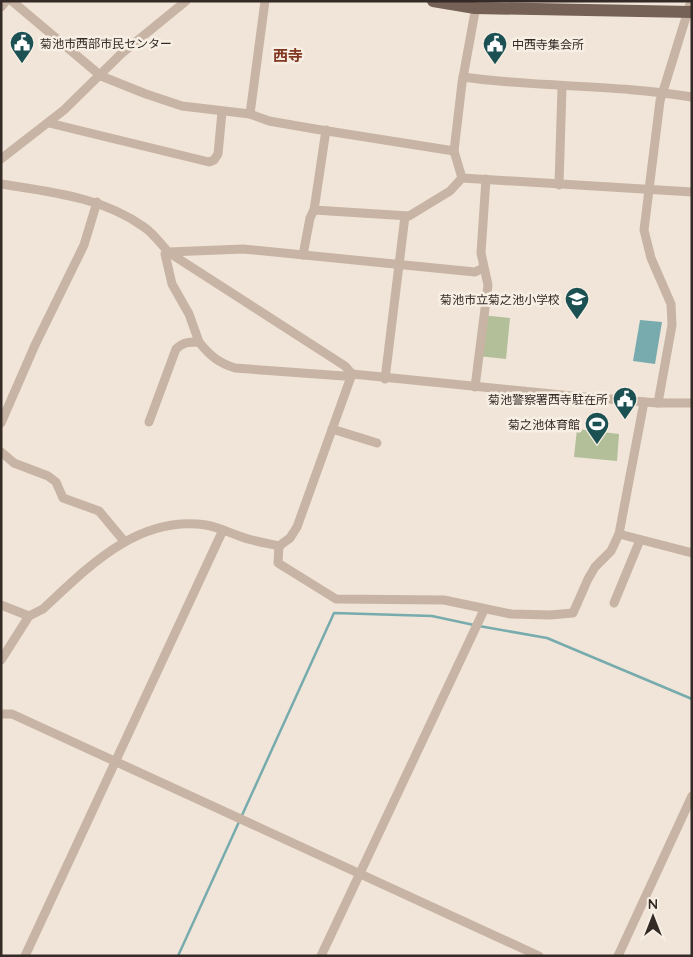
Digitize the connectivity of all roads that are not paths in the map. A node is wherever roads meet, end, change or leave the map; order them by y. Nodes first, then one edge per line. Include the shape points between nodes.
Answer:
1 (6, 1) edge
2 (12, 1) edge
3 (186, 1) edge
4 (265, 1) edge
5 (433, 1) edge
6 (476, 5) edge
7 (1, 7) edge
8 (690, 9) edge
9 (101, 76) junction
10 (463, 77) junction
11 (562, 87) junction
12 (662, 92) junction
13 (692, 97) edge
14 (222, 112) junction
15 (250, 114) junction
16 (49, 123) junction
17 (326, 130) junction
18 (454, 151) junction
19 (1, 160) edge
20 (462, 178) junction
21 (486, 180) junction
22 (1, 184) edge
23 (559, 185) junction
24 (649, 189) junction
25 (692, 192) edge
26 (97, 202) junction
27 (314, 210) junction
28 (405, 216) junction
29 (168, 252) junction
30 (303, 255) junction
31 (400, 265) junction
32 (483, 268) junction
33 (198, 342) junction
34 (352, 374) junction
35 (385, 379) junction
36 (475, 387) junction
37 (644, 402) junction
38 (658, 403) junction
39 (692, 403) edge
40 (149, 422) dead end
41 (1, 423) edge
42 (332, 428) junction
43 (377, 444) dead end
44 (1, 452) edge
45 (223, 530) junction
46 (619, 534) junction
47 (640, 540) junction
48 (124, 541) junction
49 (279, 546) junction
50 (692, 554) edge
51 (614, 603) dead end
52 (1, 605) edge
53 (484, 610) junction
54 (30, 616) junction
55 (1, 660) edge
56 (1, 714) edge
57 (116, 761) junction
58 (692, 796) edge
59 (358, 873) junction
60 (25, 956) edge
61 (321, 956) edge
62 (539, 956) edge
63 (618, 956) edge

1 - 7 street
2 - 9 street
3 - 9 street via 121,54
4 - 15 street
5 - 6 main road
6 - 8 main road
6 - 10 street
8 - 12 street
9 - 14 street via 182,106
9 - 16 street
10 - 11 street
10 - 18 street
11 - 12 street
11 - 23 street
12 - 13 street
12 - 24 street
14 - 15 street
14 - 16 street via 218,154 209,162
15 - 17 street via 269,121
16 - 19 street
17 - 18 street
17 - 27 street
18 - 20 street
20 - 21 street
20 - 28 street via 434,202
21 - 23 street
21 - 32 street via 481,253
22 - 26 street
23 - 24 street
24 - 25 street
24 - 38 street via 644,230 651,258 671,304 672,325
26 - 29 street via 145,227
26 - 41 street via 84,245
27 - 28 street
27 - 30 street
28 - 31 street
29 - 30 street via 243,249
29 - 33 street via 165,254 172,284 189,314
29 - 34 street
30 - 31 street
31 - 32 street via 475,272
31 - 35 street
32 - 36 street via 488,285
33 - 34 street via 220,363 236,368
33 - 40 street via 181,344 176,349
34 - 35 street
34 - 42 street
35 - 36 street
36 - 37 street
37 - 38 street
37 - 46 street
38 - 39 street
42 - 43 street
42 - 49 street via 297,527
44 - 48 street via 14,463 48,476 56,482 63,498 99,511
45 - 48 street via 206,525 178,524 153,528
45 - 49 street
45 - 57 street
46 - 47 street
46 - 53 street via 611,551 588,579 573,613 521,614
47 - 50 street
47 - 51 street
48 - 54 street via 43,609
49 - 53 street via 278,563 336,599 444,600
52 - 54 street
53 - 59 street
54 - 55 street
56 - 57 street via 12,714
57 - 59 street
57 - 60 street
58 - 63 street
59 - 61 street
59 - 62 street

